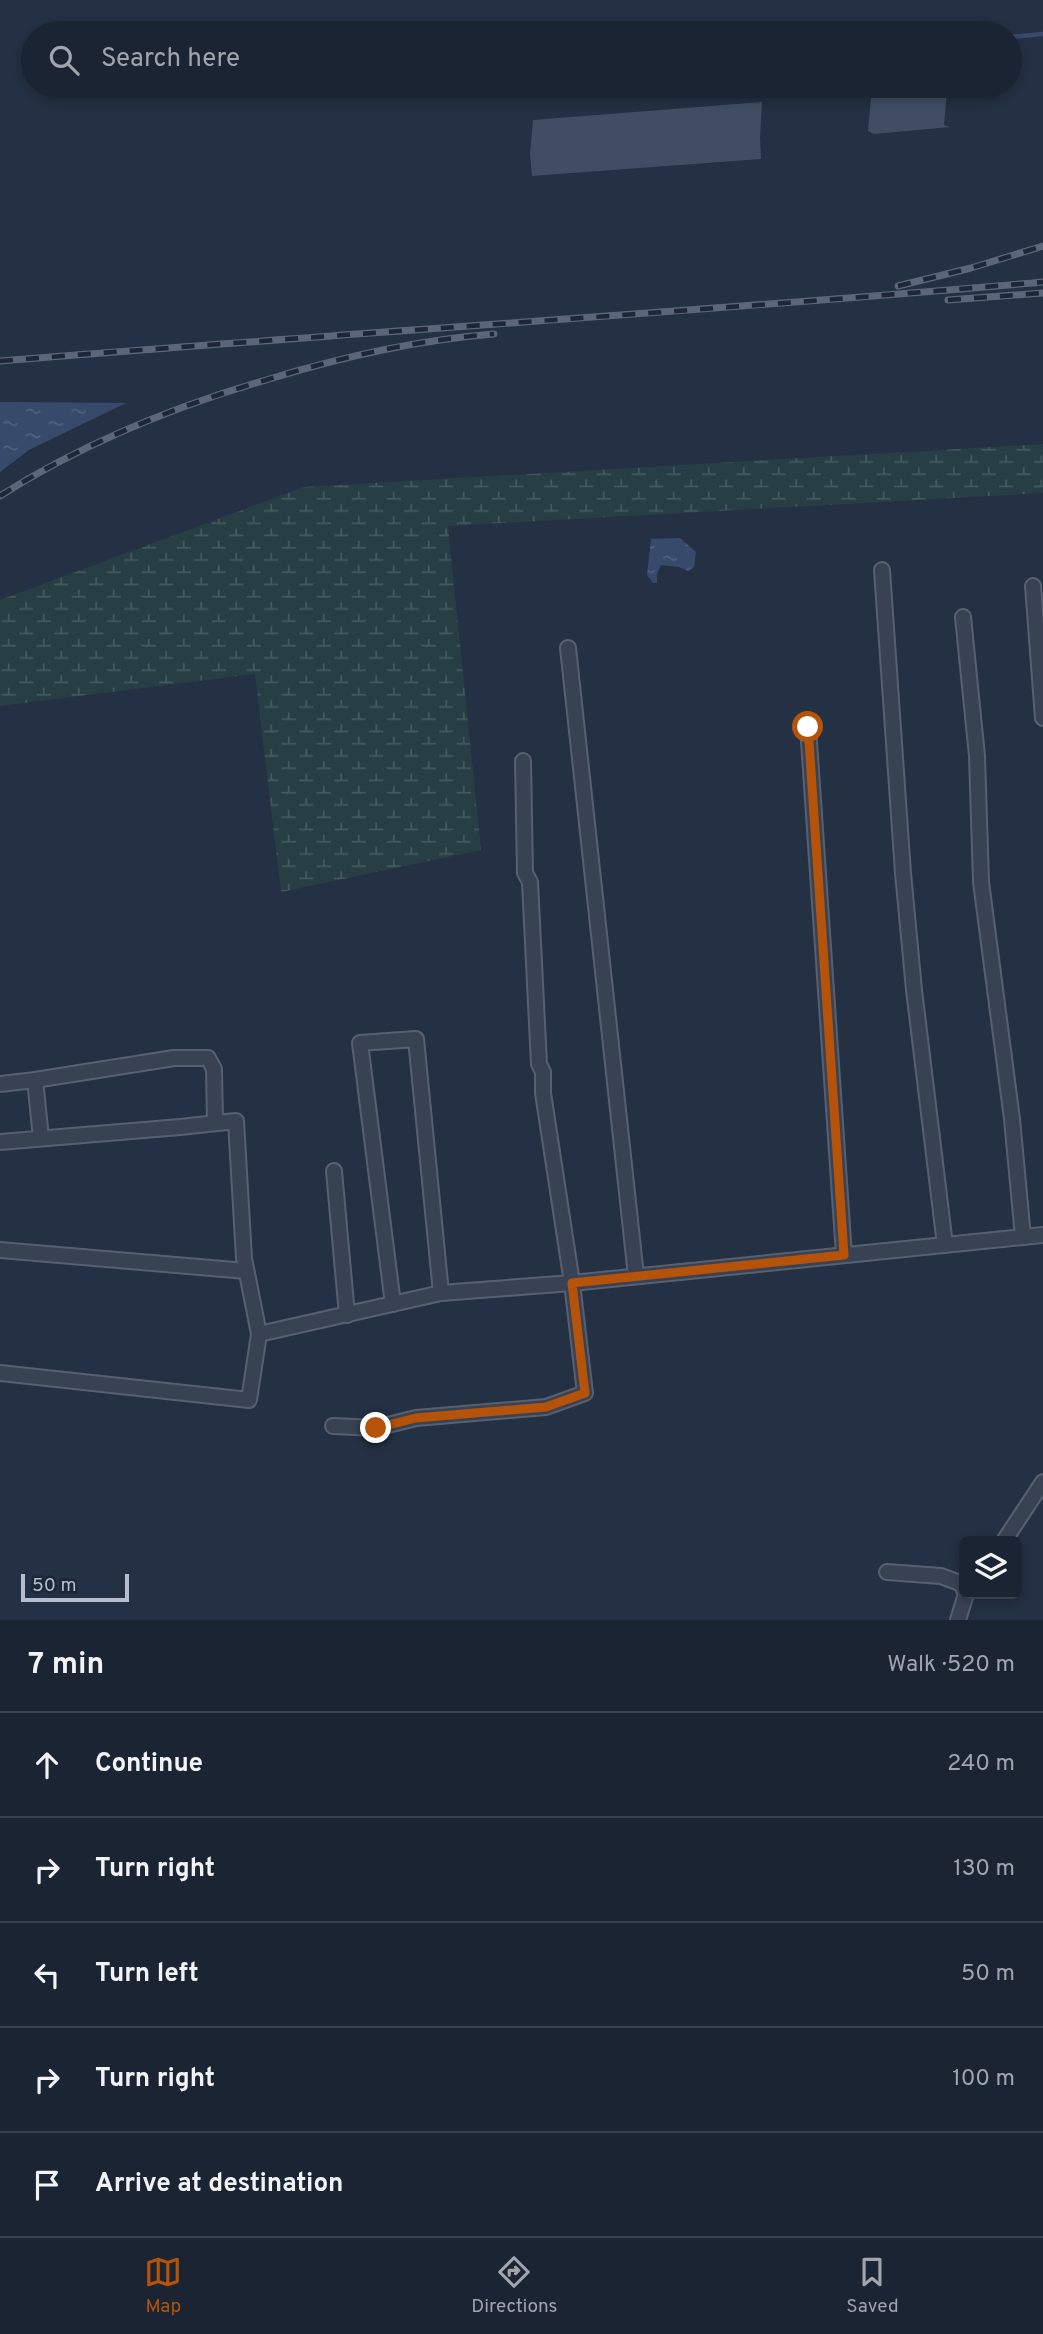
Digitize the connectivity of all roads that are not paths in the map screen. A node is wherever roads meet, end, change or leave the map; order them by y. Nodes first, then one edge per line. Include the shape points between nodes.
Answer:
1 (882, 570) dead end
2 (1033, 586) dead end
3 (963, 617) dead end
4 (568, 648) dead end
5 (1043, 718) edge
6 (808, 727) dead end
7 (523, 761) dead end
8 (35, 1080) junction
9 (0, 1084) edge
10 (215, 1123) junction
11 (41, 1138) junction
12 (0, 1142) edge
13 (334, 1171) dead end
14 (1043, 1235) edge
15 (1023, 1237) junction
16 (945, 1245) junction
17 (0, 1250) edge
18 (844, 1255) junction
19 (246, 1270) junction
20 (636, 1276) junction
21 (572, 1283) junction
22 (441, 1293) junction
23 (392, 1297) junction
24 (347, 1315) junction
25 (260, 1334) junction
26 (0, 1373) edge
27 (333, 1426) dead end
28 (1043, 1482) edge
29 (1006, 1536) edge
30 (887, 1572) dead end
31 (959, 1583) edge
32 (964, 1599) edge
33 (958, 1620) edge

1 - 16 street via 903,873
2 - 5 street
3 - 15 street via 977,756 981,883
4 - 20 street
6 - 18 street
7 - 21 street via 525,873 530,883 539,1064
8 - 9 street
8 - 10 street via 174,1058 208,1058 214,1069
8 - 11 street
10 - 11 street
10 - 19 street via 236,1121
11 - 12 street
13 - 24 street
14 - 15 street
15 - 16 street
16 - 18 street
17 - 19 street
18 - 20 street
19 - 25 street
20 - 21 street
21 - 22 street
21 - 27 street via 585,1393 546,1407 416,1418 376,1428
22 - 23 street
22 - 23 street via 416,1039 360,1043
23 - 24 street
24 - 25 street
25 - 26 street via 249,1400
28 - 29 street
30 - 31 street via 941,1576
32 - 33 street

